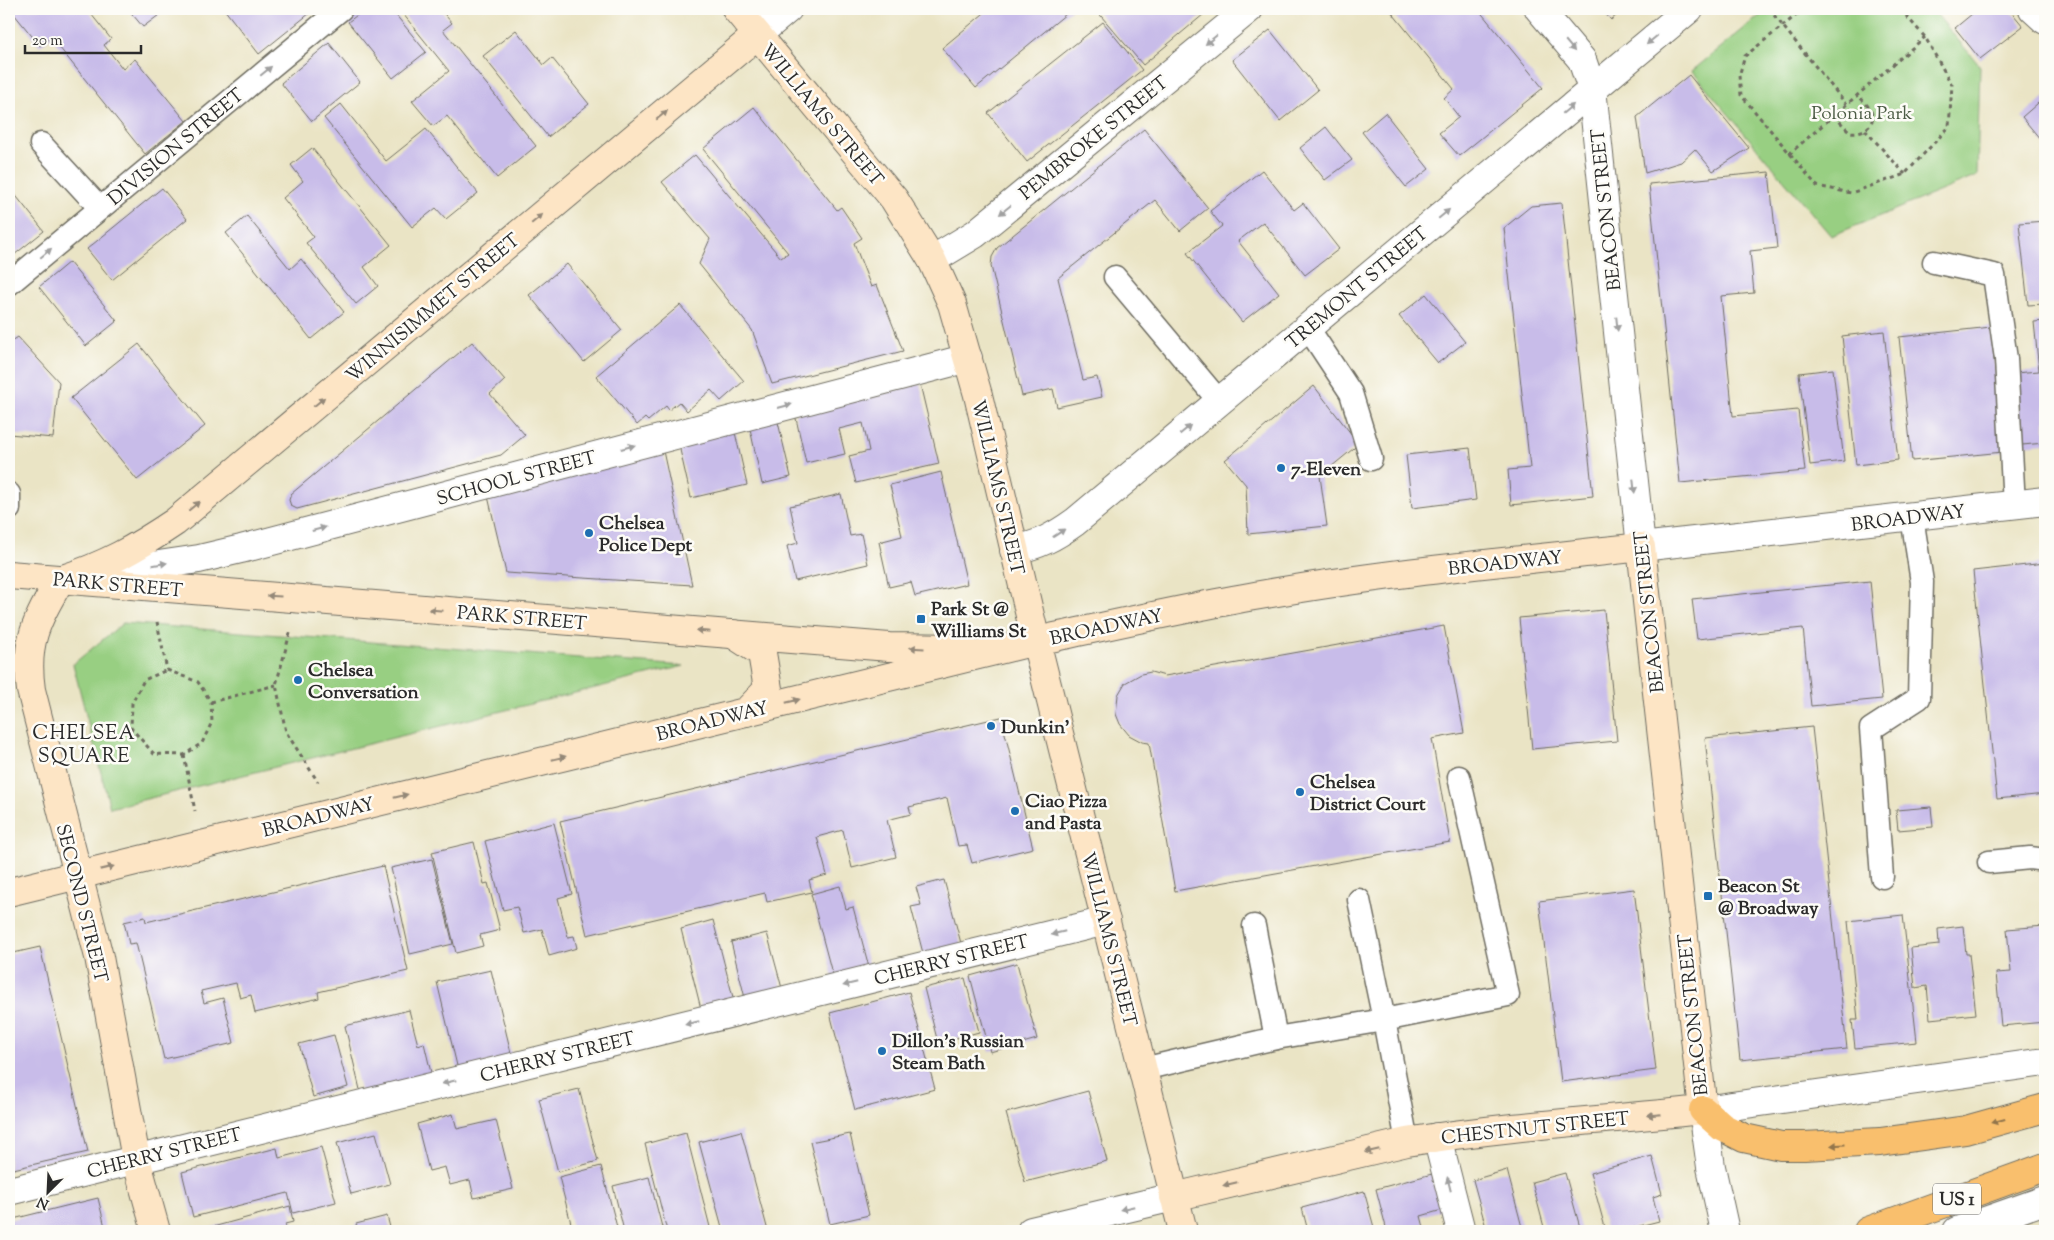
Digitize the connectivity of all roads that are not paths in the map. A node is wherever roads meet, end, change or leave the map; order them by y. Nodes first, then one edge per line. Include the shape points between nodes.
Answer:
1 (341, 9) edge
2 (736, 9) edge
3 (788, 9) edge
4 (1249, 9) edge
5 (1539, 9) edge
6 (1689, 9) edge
7 (2033, 9) edge
8 (2045, 20) edge
9 (756, 35) junction
10 (1592, 90) junction
11 (41, 144) dead end
12 (100, 208) junction
13 (932, 260) junction
14 (1934, 262) dead end
15 (1115, 277) dead end
16 (9, 284) edge
17 (1308, 328) junction
18 (968, 358) junction
19 (1219, 402) junction
20 (1371, 458) dead end
21 (9, 494) edge
22 (2045, 501) edge
23 (2014, 505) junction
24 (9, 509) edge
25 (1912, 517) junction
26 (1642, 547) junction
27 (1014, 550) junction
28 (9, 575) edge
29 (60, 580) junction
30 (733, 634) junction
31 (1036, 641) junction
32 (18, 672) edge
33 (746, 712) junction
34 (1459, 777) dead end
35 (2045, 860) edge
36 (1989, 862) dead end
37 (77, 875) junction
38 (1882, 877) dead end
39 (9, 892) edge
40 (1359, 900) dead end
41 (1106, 921) junction
42 (1254, 926) dead end
43 (1384, 1020) junction
44 (1276, 1038) junction
45 (2045, 1062) edge
46 (1143, 1068) junction
47 (2045, 1108) edge
48 (1702, 1110) junction
49 (1437, 1137) junction
50 (1407, 1142) junction
51 (136, 1159) junction
52 (2045, 1168) edge
53 (9, 1190) edge
54 (1174, 1197) junction
55 (2045, 1200) edge
56 (156, 1231) edge
57 (1035, 1231) edge
58 (1183, 1231) edge
59 (1461, 1231) edge
60 (1725, 1231) edge
61 (1868, 1231) edge
62 (1875, 1231) edge
63 (1957, 1231) edge

12 -> 1 lane, DIVISION STREET
2 - 9 main road, WILLIAMS STREET
3 - 9 street, WINNISIMMET STREET
4 -> 13 street, PEMBROKE STREET via 975,234
5 -> 10 street, BEACON STREET via 1582,60
6 -> 10 street, TREMONT STREET
7 - 8 street
9 - 13 main road, WILLIAMS STREET via 894,199
29 -> 9 main road, WINNISIMMET STREET via 93,570 122,556 175,522
17 -> 10 street, TREMONT STREET
10 -> 26 street, BEACON STREET
11 - 12 lane
16 -> 12 lane, DIVISION STREET
13 - 18 main road, WILLIAMS STREET via 952,304
14 - 23 lane via 1994,276 2006,359
15 - 19 lane
17 - 19 street, TREMONT STREET
17 - 20 lane via 1351,393
18 - 27 main road, WILLIAMS STREET
29 -> 18 street, SCHOOL STREET via 199,559 241,549
27 -> 19 street, TREMONT STREET via 1054,537 1075,522
21 - 24 lane
22 - 23 street, BROADWAY
23 - 25 street, BROADWAY
25 - 26 street, BROADWAY
25 - 38 lane via 1922,582 1919,698 1871,729
26 - 31 main road, BROADWAY via 1349,581 1182,610
26 - 48 main road, BEACON STREET
27 - 31 main road, WILLIAMS STREET
28 - 29 main road, PARK STREET
30 -> 29 main road, PARK STREET
29 - 32 main road, SECOND STREET via 40,616 29,653
31 -> 30 main road, PARK STREET via 926,648
30 - 33 main road via 762,653 768,688
33 -> 31 main road, BROADWAY
31 - 41 main road, WILLIAMS STREET
32 - 37 main road, SECOND STREET via 31,690
37 -> 33 main road, BROADWAY
34 - 43 lane via 1508,995
35 - 36 lane via 2030,858
37 - 39 main road, BROADWAY
37 - 51 main road, SECOND STREET via 99,957
40 - 43 lane
41 - 46 main road, WILLIAMS STREET
41 -> 51 street, CHERRY STREET
42 - 44 lane
43 - 44 lane
43 - 50 lane
44 - 46 lane
45 - 48 street, CHESTNUT STREET
46 - 54 main road, WILLIAMS STREET
47 -> 48 highway via 1966,1130 1880,1142 1804,1146 1781,1146 1744,1138 1722,1127
48 -> 49 main road, CHESTNUT STREET
48 - 60 street, BEACON STREET
49 - 50 main road, CHESTNUT STREET
59 -> 49 street
50 -> 54 main road, CHESTNUT STREET
51 - 53 street, CHERRY STREET
51 - 56 main road, SECOND STREET
52 - 61 highway, US 1
52 - 62 highway, US 1
54 -> 57 street, CHESTNUT STREET
54 - 58 main road, WILLIAMS STREET
55 - 63 street

